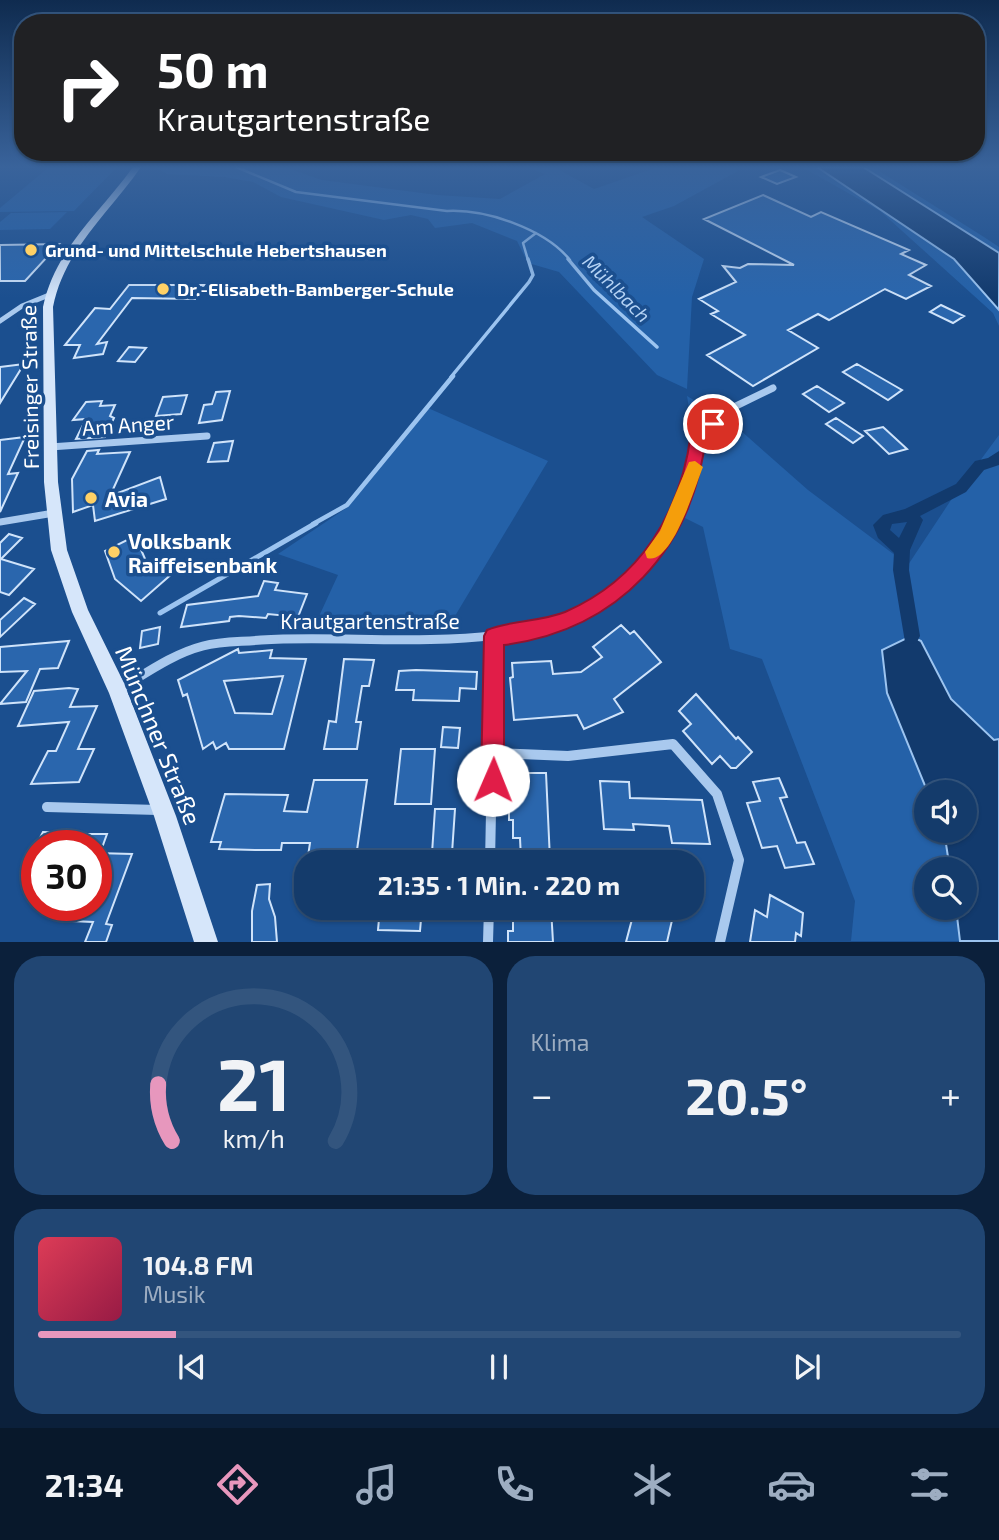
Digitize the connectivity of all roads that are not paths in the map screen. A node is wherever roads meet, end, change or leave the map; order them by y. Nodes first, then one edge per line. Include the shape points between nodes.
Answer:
1 (103, 211) edge
2 (48, 295) junction
3 (0, 321) edge
4 (773, 388) dead end
5 (207, 436) dead end
6 (50, 447) junction
7 (54, 513) junction
8 (0, 522) edge
9 (60, 550) joint
10 (494, 636) junction
11 (117, 690) junction
12 (494, 753) junction
13 (47, 807) dead end
14 (162, 810) junction
15 (490, 850) edge
16 (489, 920) edge
17 (206, 942) edge
18 (488, 942) edge
19 (720, 942) edge

1 - 2 main road, Freisinger Straße via 63,262
2 - 3 street
2 - 6 main road, Freisinger Straße
4 - 10 street, Krautgartenstraße via 736,406 699,433 695,469 667,535 635,577 569,620
5 - 6 street, Am Anger
6 - 7 main road, Freisinger Straße
7 - 8 street
7 - 9 main road, Freisinger Straße
9 - 11 main road, Münchner Straße via 80,612
10 - 11 street, Krautgartenstraße via 280,636 202,646 160,663
10 - 12 street
11 - 14 main road, Münchner Straße
12 - 15 street
12 - 19 street via 568,756 673,744 717,794 739,860
13 - 14 street
14 - 17 main road, Münchner Straße
16 - 18 street

